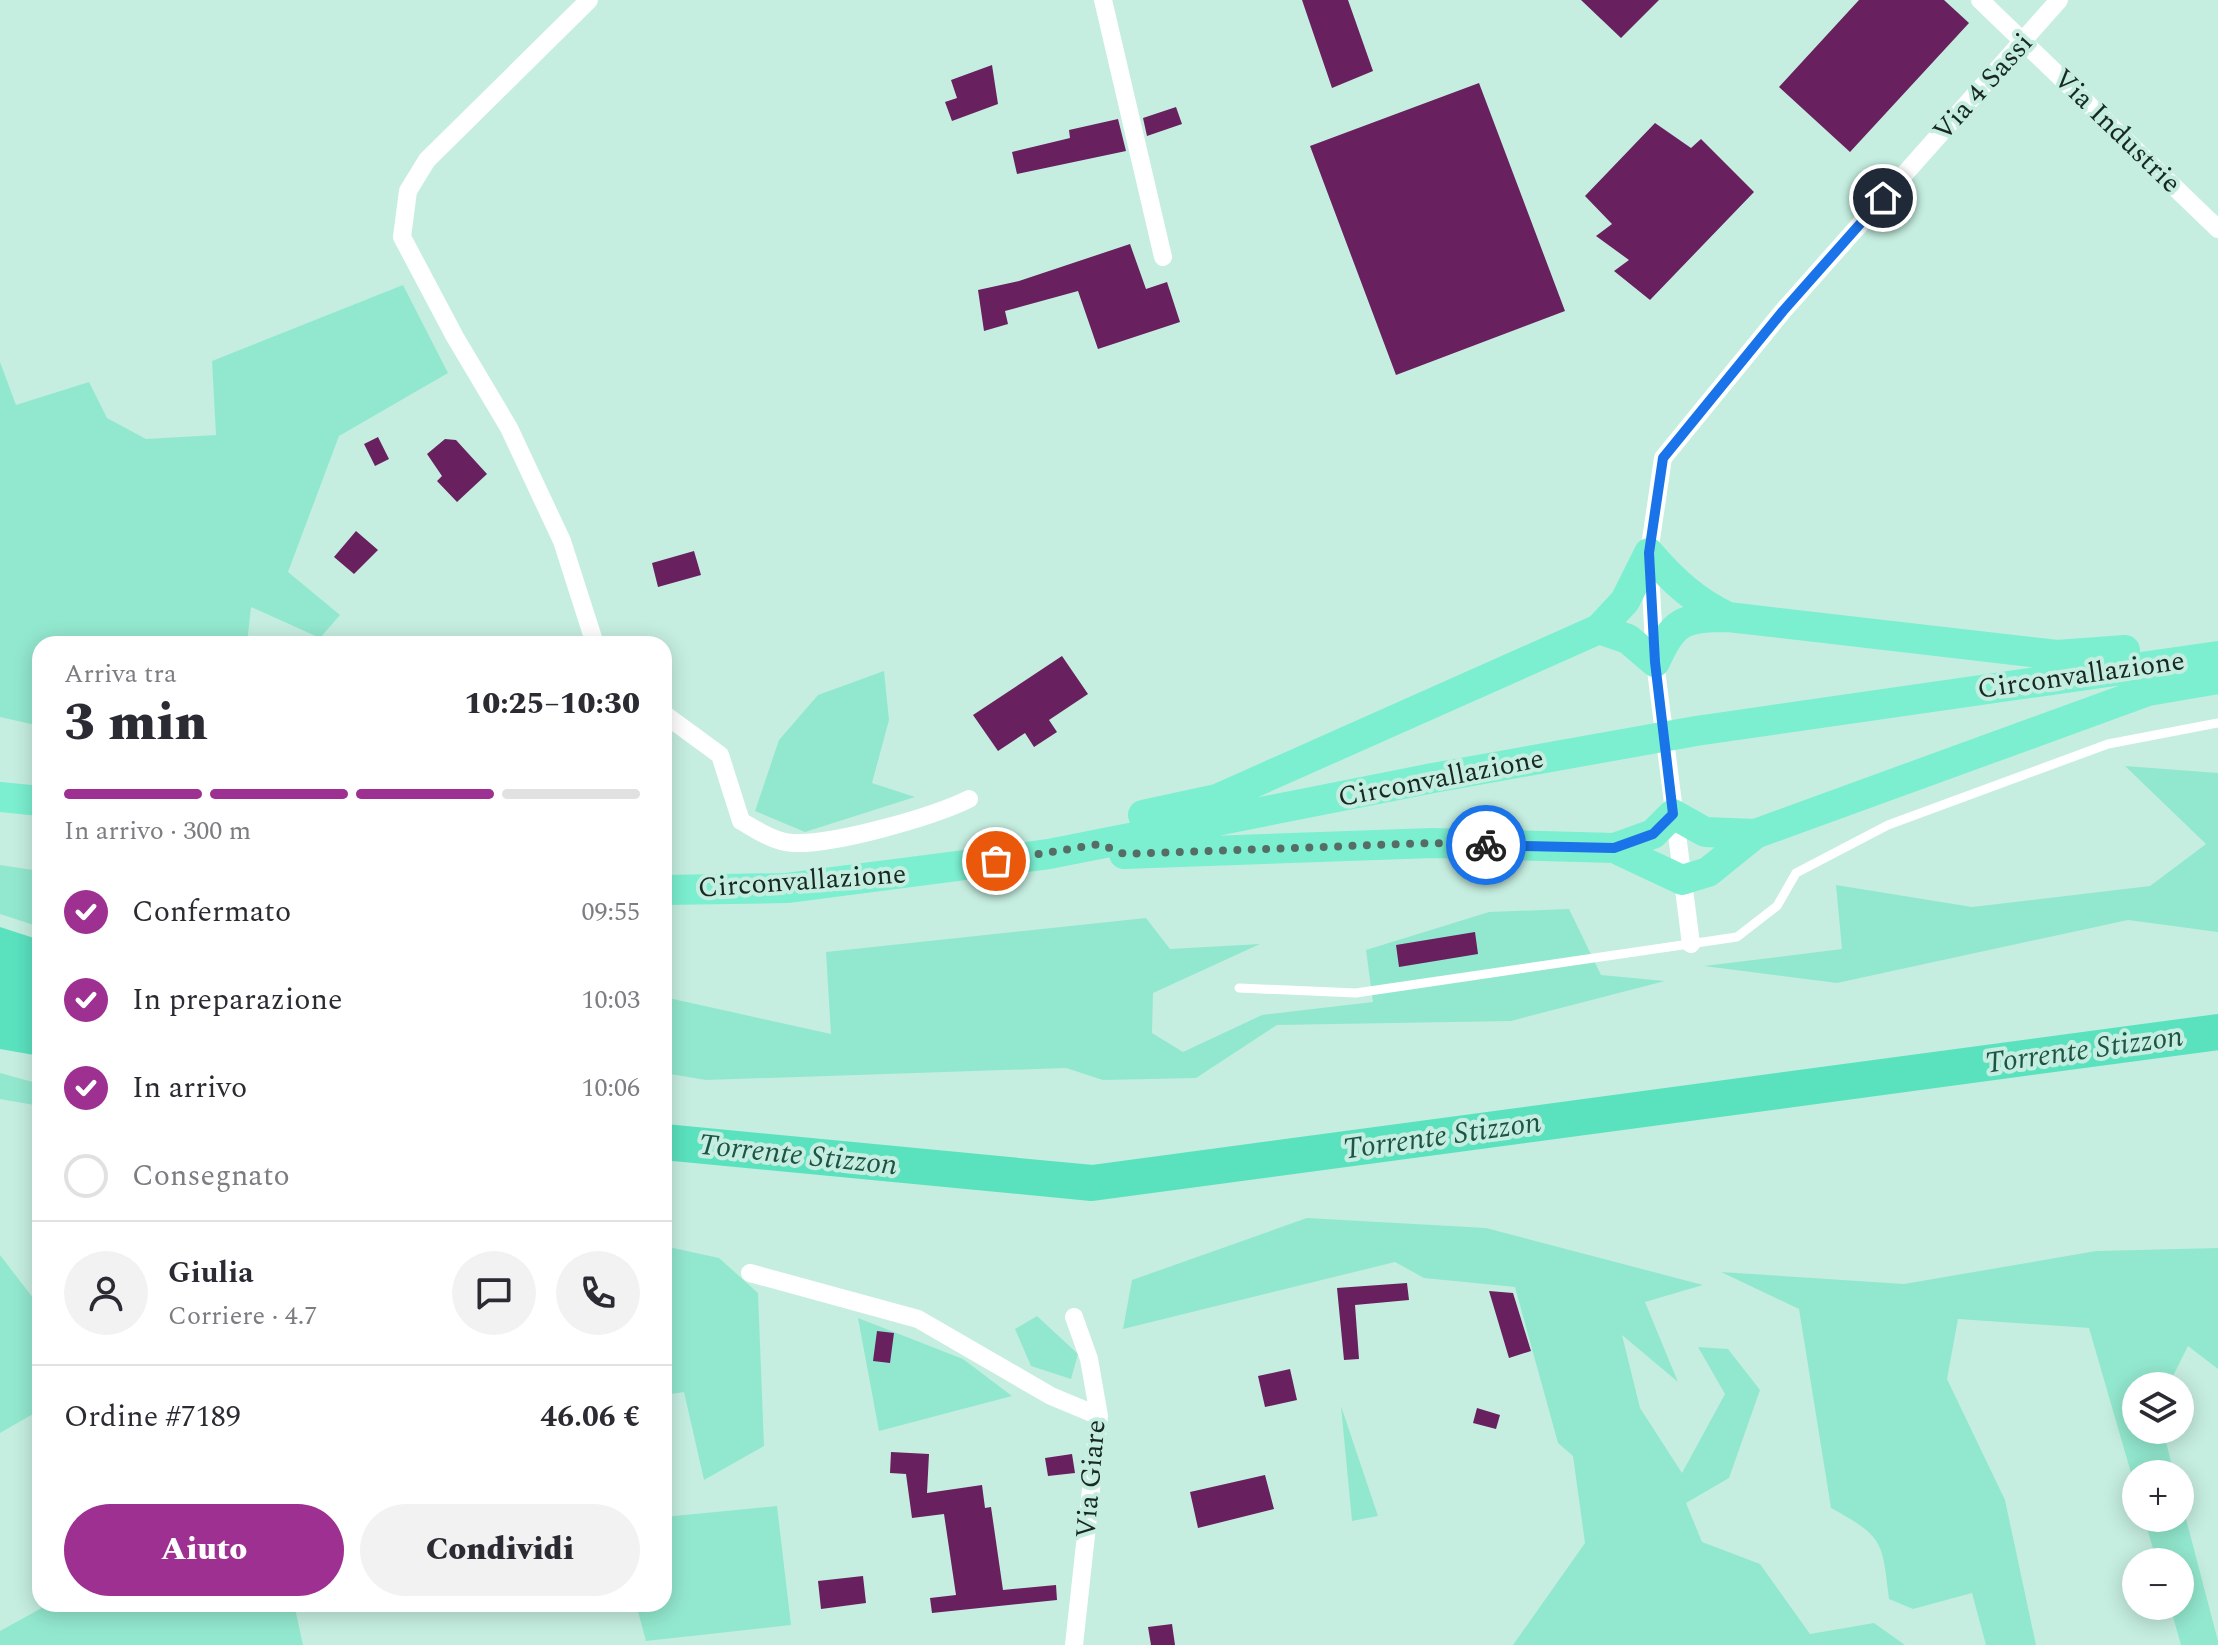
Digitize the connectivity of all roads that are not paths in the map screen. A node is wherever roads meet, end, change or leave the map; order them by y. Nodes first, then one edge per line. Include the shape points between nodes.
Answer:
1 (589, 0) edge
2 (1103, 0) edge
3 (1980, 0) edge
4 (2059, 0) edge
5 (2024, 41) junction
6 (2218, 229) edge
7 (1163, 257) dead end
8 (1649, 553) junction
9 (1728, 617) junction
10 (1599, 629) junction
11 (592, 636) edge
12 (2218, 642) edge
13 (2218, 656) edge
14 (1655, 662) junction
15 (2218, 679) edge
16 (672, 720) edge
17 (2218, 723) edge
18 (0, 797) edge
19 (969, 799) dead end
20 (32, 800) edge
21 (1673, 814) junction
22 (1755, 834) junction
23 (1100, 844) junction
24 (1614, 848) junction
25 (1682, 880) junction
26 (672, 890) edge
27 (1691, 944) junction
28 (1239, 988) dead end
29 (750, 1273) dead end
30 (1074, 1317) dead end
31 (1099, 1416) junction
32 (1074, 1645) edge

1 - 11 street via 427,160 408,191 402,237 509,428 562,541
2 - 7 street
3 - 5 street, Via Industrie
4 - 5 street, Via 4 Sassi
5 - 6 street, Via Industrie
5 - 8 street, Via 4 Sassi via 1783,311 1663,458
8 - 9 highway via 1686,593
8 - 10 highway via 1625,601
8 - 14 street, Via 4 Sassi
9 - 12 highway via 2057,655
9 - 14 highway via 1683,623 1668,633
10 - 14 highway via 1628,639
10 - 23 highway via 1217,799 1124,819
13 - 23 highway, Circonvallazione via 1696,731
14 - 21 street, Via 4 Sassi
15 - 22 highway via 2148,691
16 - 19 street via 720,755 741,821 771,838 793,843 840,837 941,812
17 - 27 lane via 2108,744 1888,825 1796,873 1777,906 1737,937
18 - 20 highway
21 - 22 highway via 1705,832
21 - 24 highway via 1653,834
21 - 25 street, Via 4 Sassi
22 - 25 highway via 1708,872
23 - 24 highway via 1124,854 1433,843
23 - 26 highway, Circonvallazione via 787,888
24 - 25 highway
25 - 27 street, Via 4 Sassi
27 - 28 lane via 1356,993
29 - 31 street via 918,1319 1051,1396
30 - 31 street, Via Giare via 1089,1359
31 - 32 street, Via Giare

